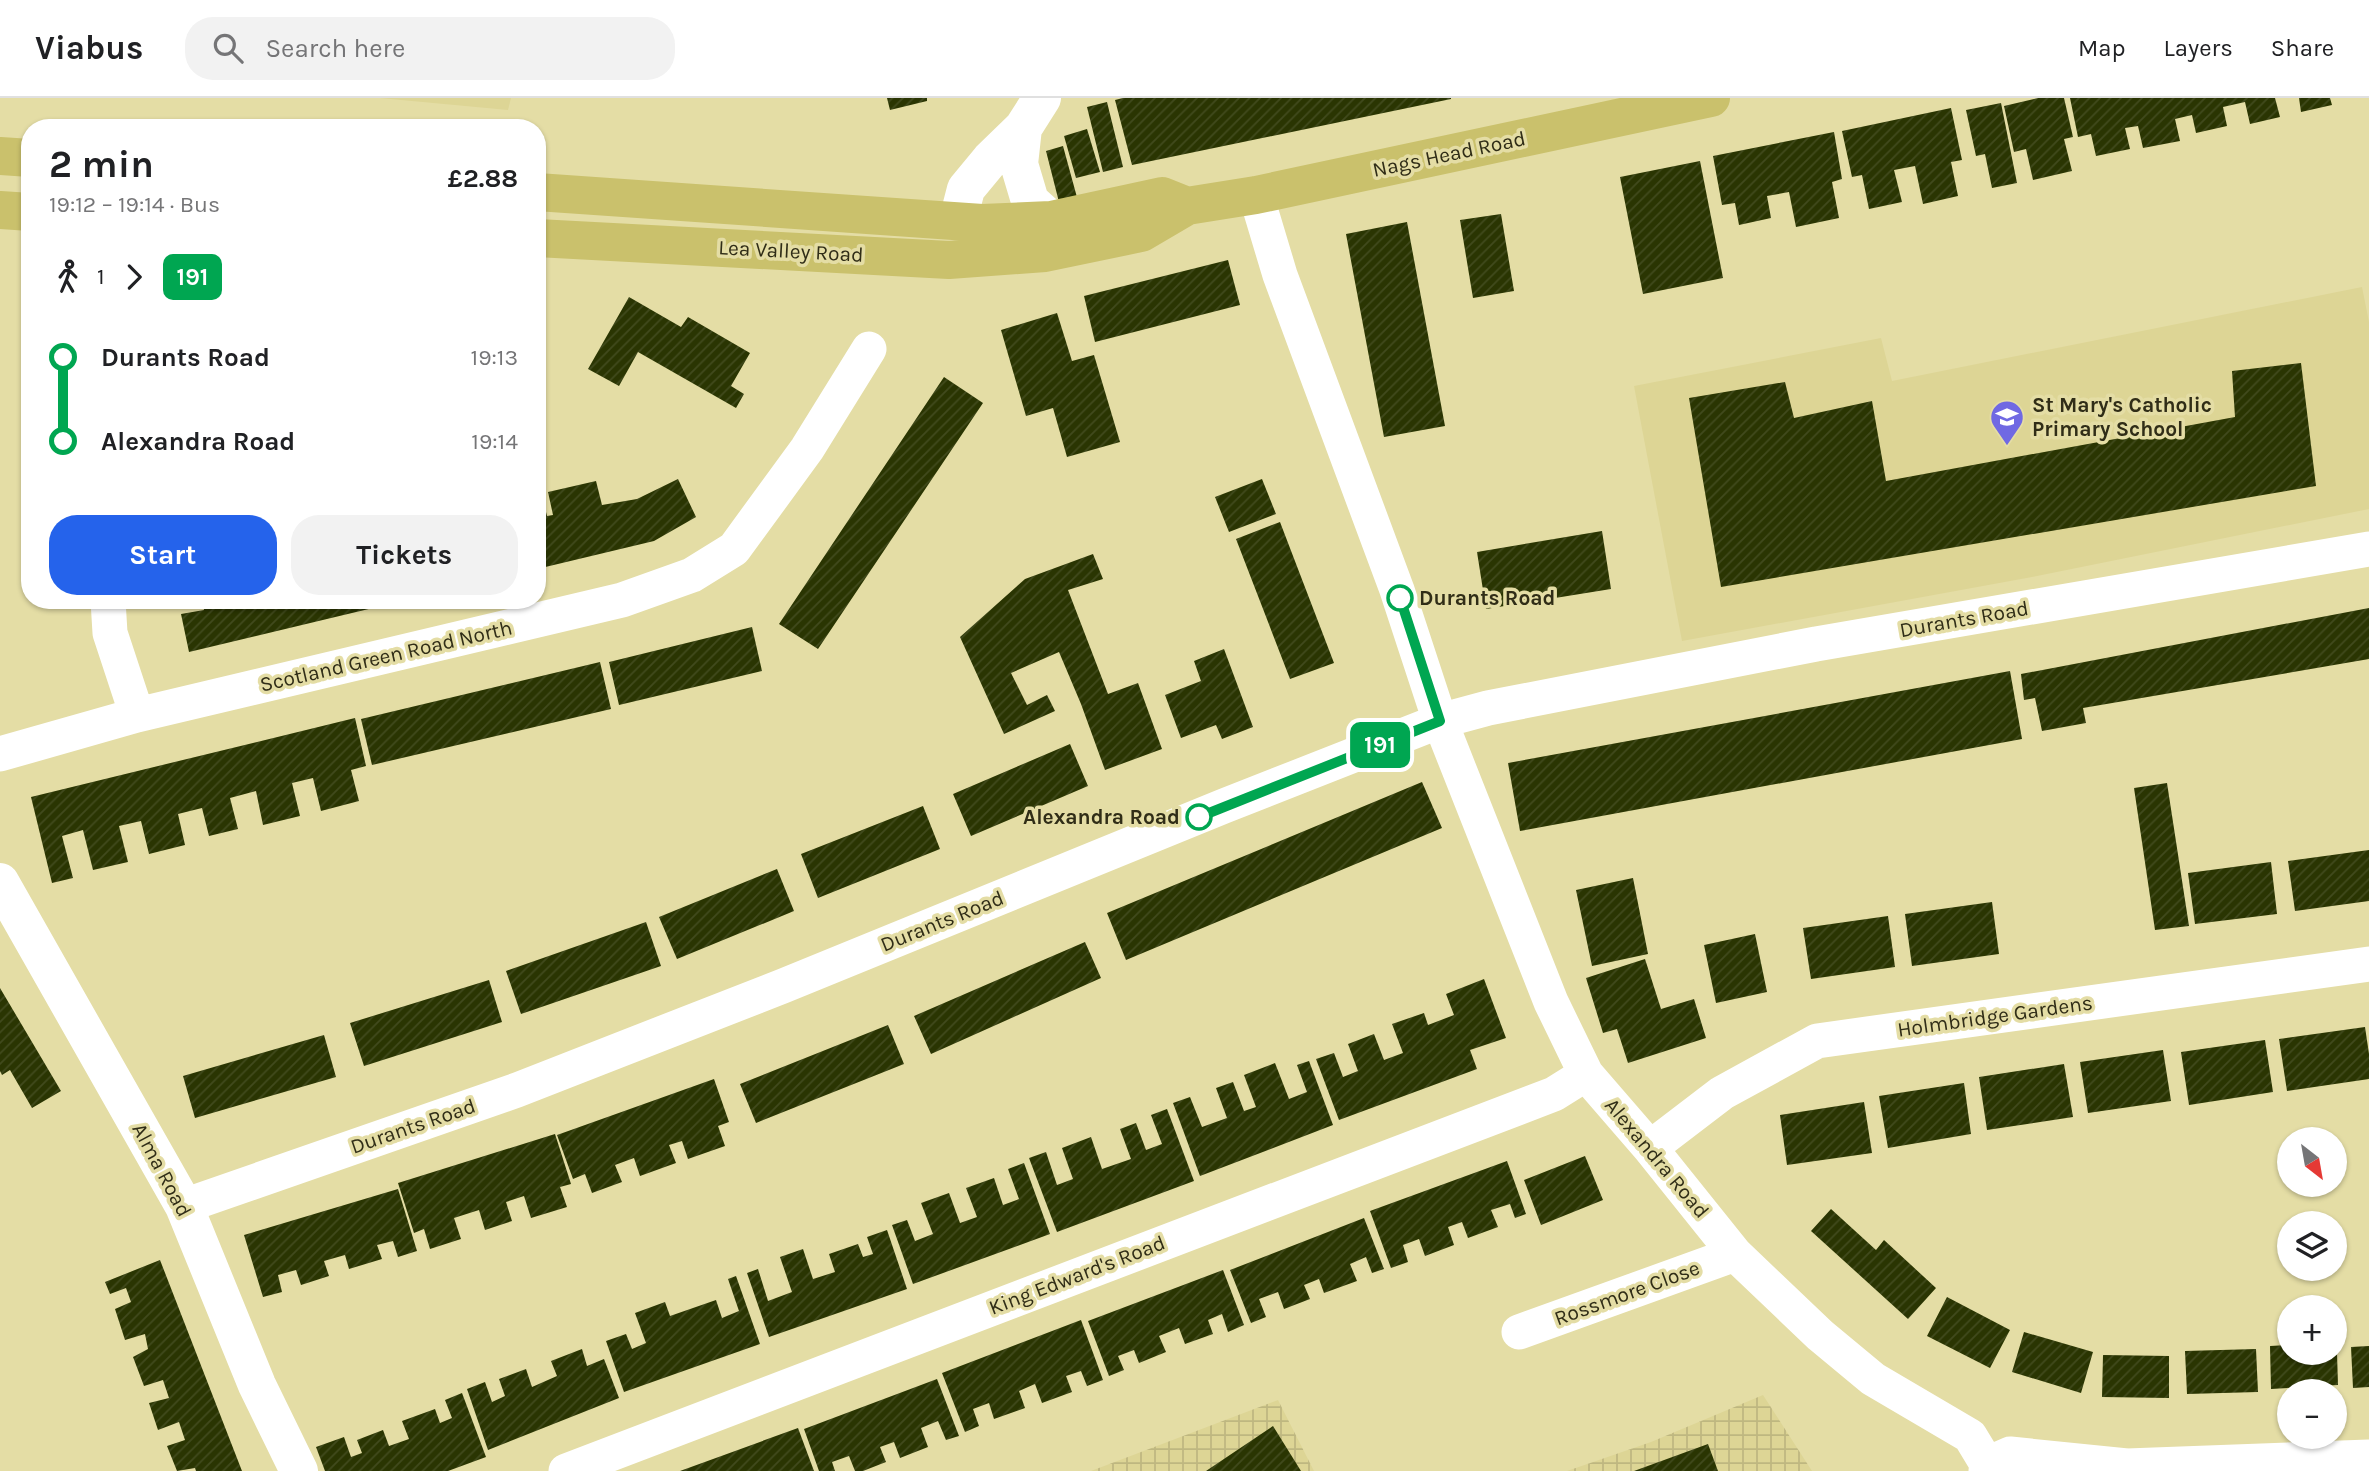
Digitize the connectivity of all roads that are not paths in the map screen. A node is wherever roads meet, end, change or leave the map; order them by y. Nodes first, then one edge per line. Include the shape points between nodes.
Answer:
1 (1710, 98) edge
2 (1032, 113) edge
3 (0, 156) edge
4 (21, 157) edge
5 (546, 193) edge
6 (1256, 195) junction
7 (1186, 206) joint
8 (0, 210) edge
9 (21, 211) edge
10 (958, 220) junction
11 (1048, 237) junction
12 (546, 238) edge
13 (869, 349) dead end
14 (2369, 549) edge
15 (109, 609) edge
16 (137, 715) junction
17 (1440, 721) junction
18 (0, 754) edge
19 (0, 882) edge
20 (2369, 964) edge
21 (1586, 1073) junction
22 (1650, 1148) junction
23 (184, 1206) junction
24 (1735, 1254) junction
25 (1519, 1332) dead end
26 (2369, 1457) edge
27 (1987, 1467) edge
28 (299, 1471) edge
29 (565, 1471) edge

1 - 6 main road, Nags Head Road
2 - 10 street via 966,189
2 - 11 street via 1018,164
3 - 4 main road
5 - 10 main road, Lea Valley Road
6 - 7 main road, Nags Head Road
6 - 17 street, Alexandra Road via 1280,275 1397,590
7 - 11 main road, Lea Valley Road via 1141,233
8 - 9 main road
10 - 11 main road, Lea Valley Road via 957,234 963,243
11 - 12 main road, Lea Valley Road via 949,260
13 - 16 street, Scotland Green Road North via 807,449 734,549 692,575 622,600
14 - 17 street, Durants Road via 1816,644
15 - 16 street via 110,633
16 - 18 street, Scotland Green Road North
17 - 21 street, Alexandra Road via 1551,1002
17 - 23 street, Durants Road via 517,1090
19 - 23 street, Alma Road
20 - 22 street, Holmbridge Gardens via 1817,1041 1721,1093
21 - 22 street, Alexandra Road
21 - 29 street, King Edward's Road via 1554,1094
22 - 24 street, Alexandra Road
23 - 28 street, Alma Road via 257,1385
24 - 25 street, Rossmore Close
24 - 27 street, Alexandra Road via 1873,1379 1970,1436
26 - 27 street via 2127,1466 2010,1454

